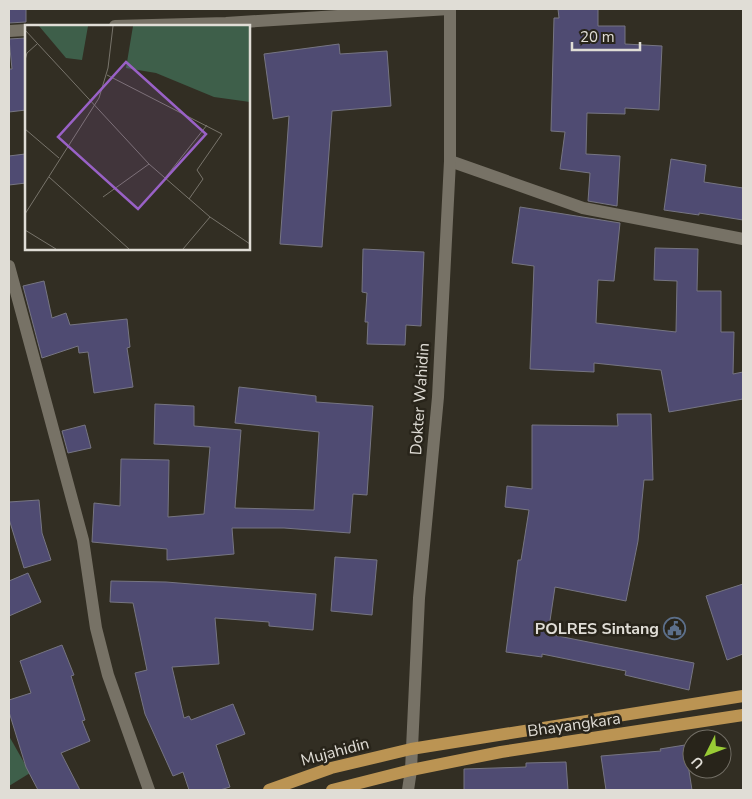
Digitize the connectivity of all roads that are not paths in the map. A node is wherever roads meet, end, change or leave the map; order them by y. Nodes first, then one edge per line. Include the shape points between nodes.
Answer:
1 (449, 9) edge
2 (152, 25) edge
3 (25, 30) edge
4 (9, 31) edge
5 (450, 161) junction
6 (743, 239) edge
7 (9, 266) edge
8 (743, 696) edge
9 (743, 715) edge
10 (411, 749) junction
11 (411, 770) junction
12 (149, 790) edge
13 (269, 790) edge
14 (332, 790) edge
15 (408, 790) edge

1 - 2 street
1 - 5 street, Dokter Wahidin
3 - 4 street
5 - 6 street via 583,208
5 - 10 street, Dokter Wahidin via 438,397 418,598
7 - 12 street via 81,531 96,628 108,675
8 - 10 main road, Bhayangkara
9 - 11 main road, Bhayangkara via 501,752
10 - 11 street, Dokter Wahidin
10 - 13 main road, Mujahidin via 331,768
11 - 14 main road
11 - 15 street, Dokter Wahidin

